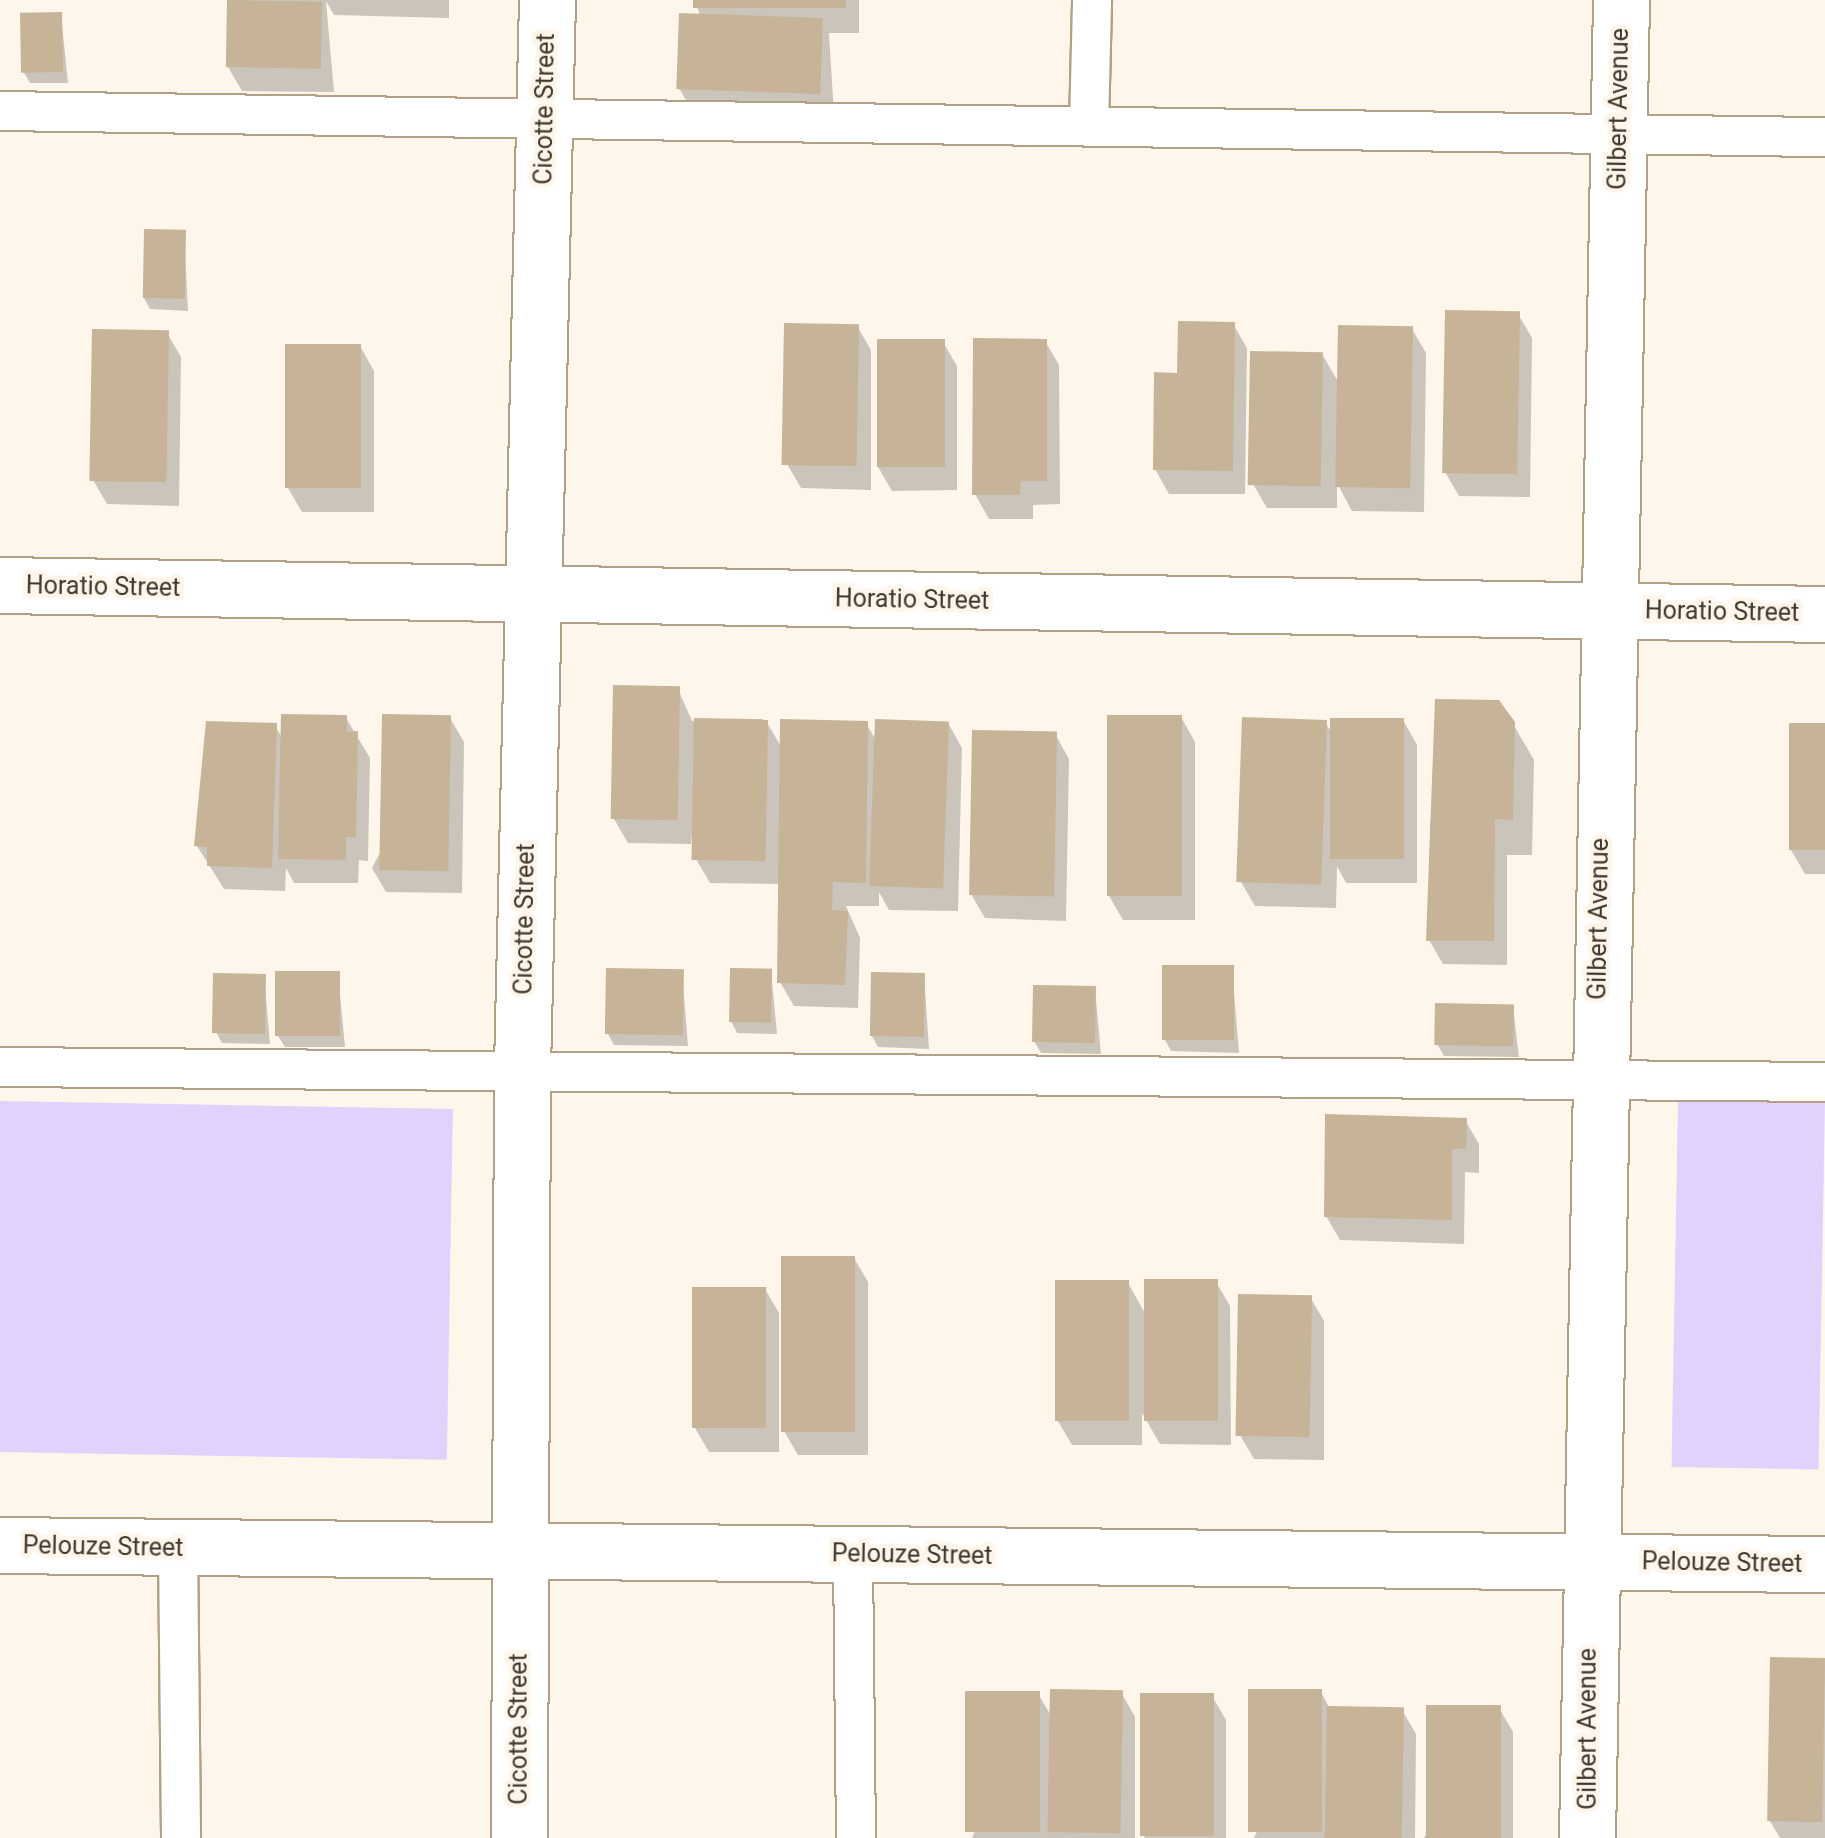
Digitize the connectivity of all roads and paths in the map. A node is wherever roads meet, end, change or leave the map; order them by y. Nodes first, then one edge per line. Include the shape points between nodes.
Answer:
1 (547, 0) edge
2 (1092, 0) edge
3 (1621, 0) edge
4 (0, 111) edge
5 (545, 119) junction
6 (1090, 126) junction
7 (1619, 134) junction
8 (1825, 137) edge
9 (0, 585) edge
10 (530, 595) junction
11 (1606, 609) junction
12 (1825, 614) edge
13 (0, 1067) edge
14 (522, 1068) junction
15 (1595, 1079) junction
16 (1825, 1082) edge
17 (0, 1545) edge
18 (178, 1548) junction
19 (519, 1552) junction
20 (854, 1554) junction
21 (1589, 1562) junction
22 (1825, 1564) edge
23 (182, 1838) edge
24 (520, 1838) edge
25 (856, 1838) edge
26 (1587, 1838) edge

1 - 5 street, Cicotte Street
2 - 6 lane
3 - 7 street, Gilbert Avenue
4 - 5 lane
5 - 6 lane
5 - 10 street, Cicotte Street
6 - 7 lane
7 - 8 lane
7 - 11 street, Gilbert Avenue
9 - 10 street, Horatio Street
10 - 11 street, Horatio Street
10 - 14 street, Cicotte Street
11 - 12 street, Horatio Street
11 - 15 street, Gilbert Avenue
13 - 14 lane
14 - 15 lane
14 - 19 street, Cicotte Street
15 - 16 lane
15 - 21 street, Gilbert Avenue
17 - 18 street, Pelouze Street
18 - 19 street, Pelouze Street
18 - 23 lane
19 - 20 street, Pelouze Street
19 - 24 street, Cicotte Street
20 - 21 street, Pelouze Street
20 - 25 lane
21 - 22 street, Pelouze Street
21 - 26 street, Gilbert Avenue

